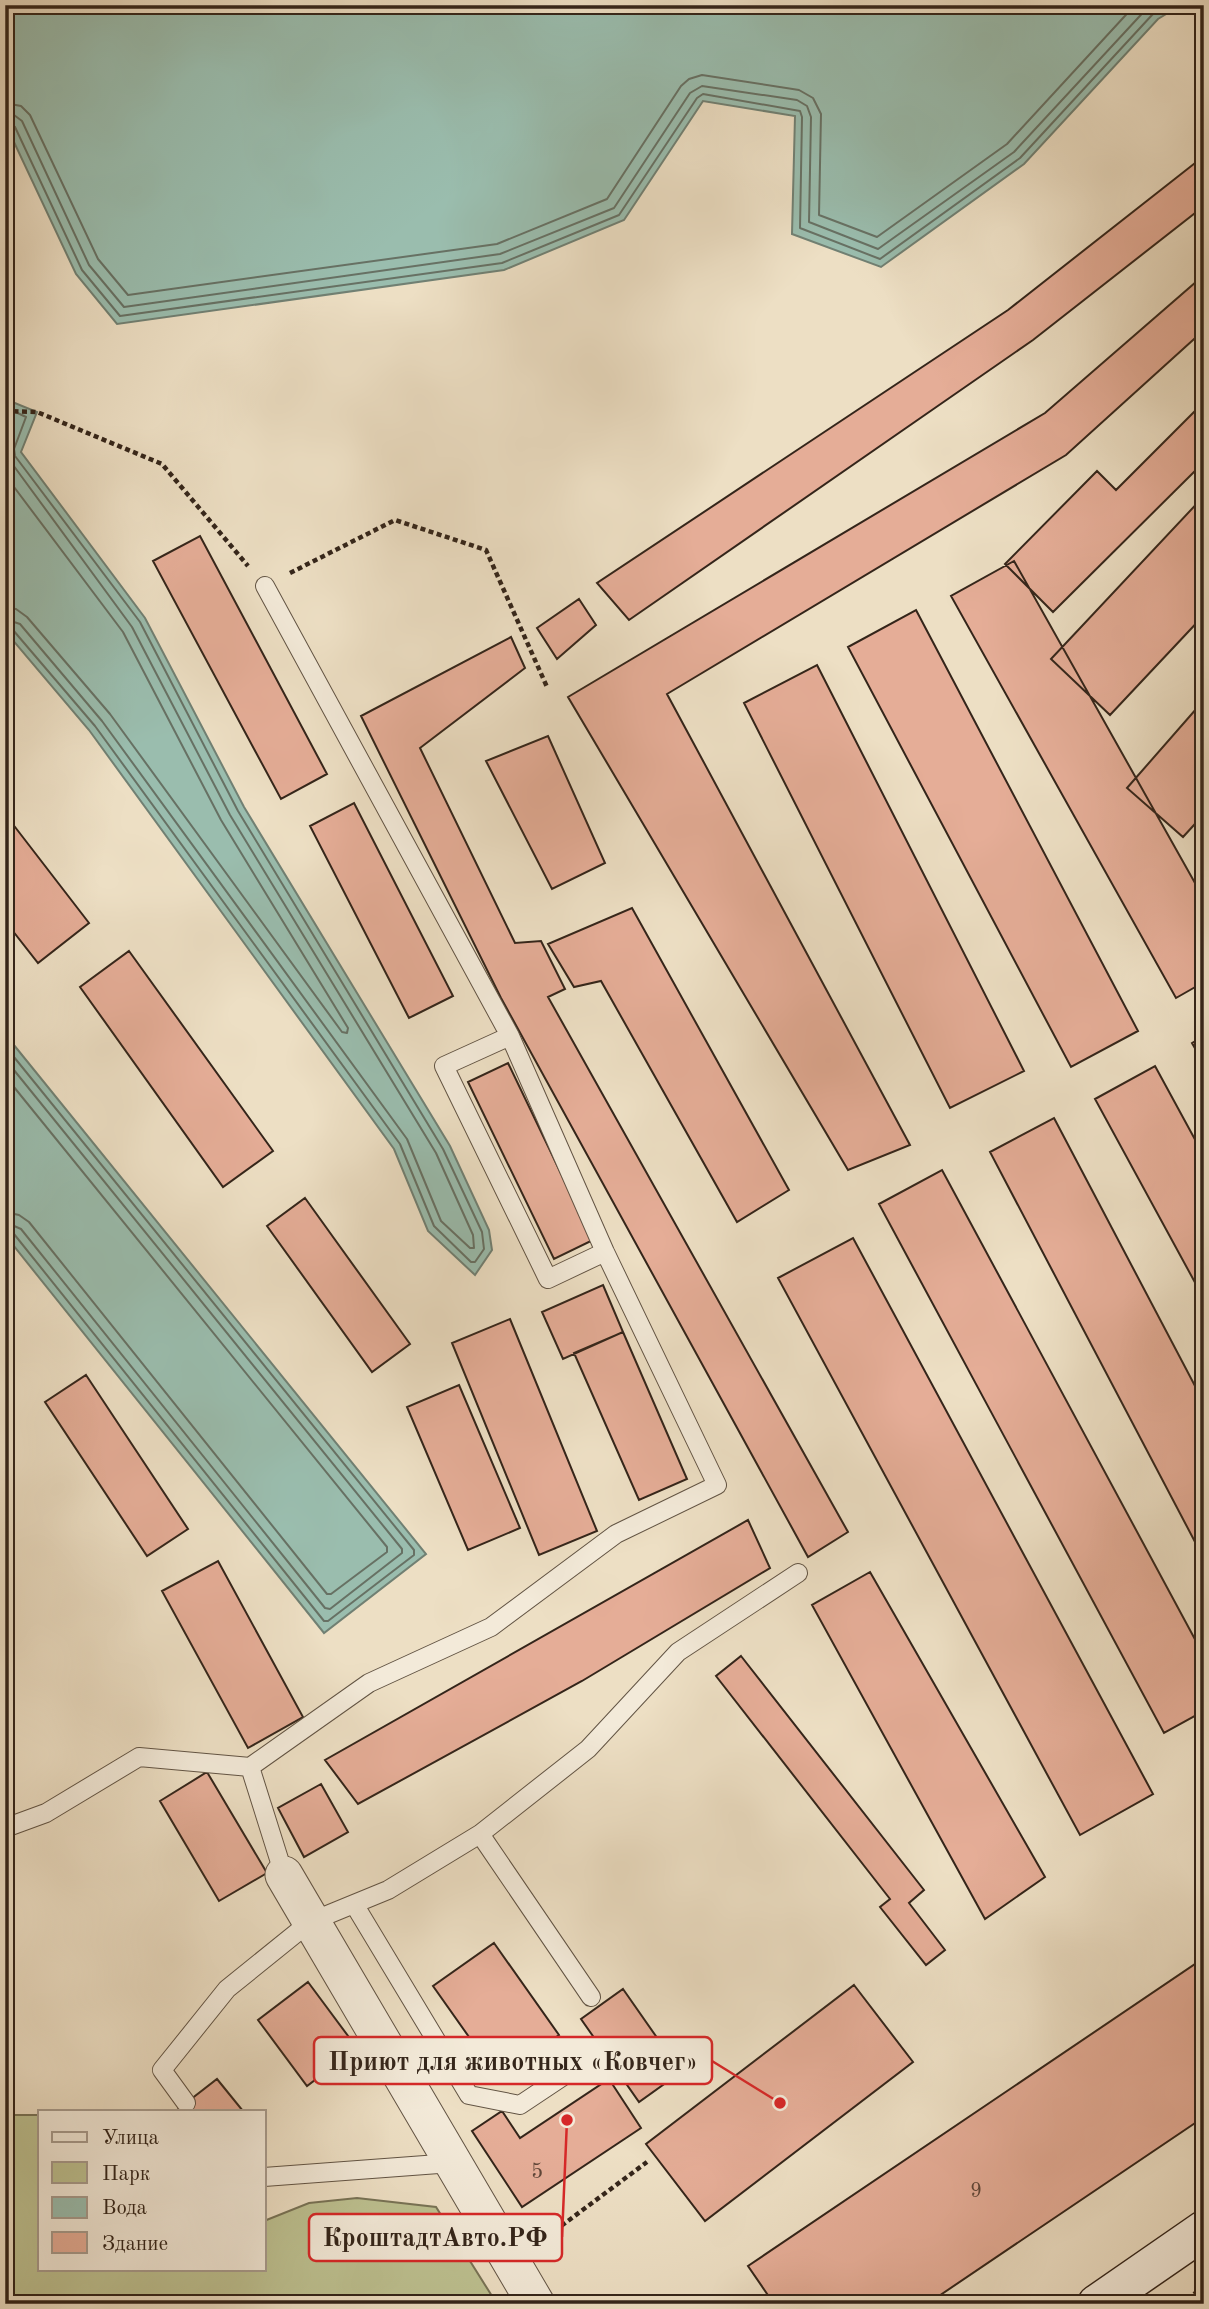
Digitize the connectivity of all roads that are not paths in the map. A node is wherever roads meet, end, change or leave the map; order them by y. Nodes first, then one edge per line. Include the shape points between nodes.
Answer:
1 (265, 586) road end
2 (510, 1036) junction
3 (605, 1252) junction
4 (798, 1573) dead end
5 (250, 1767) junction
6 (5, 1828) edge
7 (480, 1834) junction
8 (284, 1875) joint
9 (354, 1904) junction
10 (310, 1922) junction
11 (591, 1997) dead end
12 (589, 2059) dead end
13 (186, 2103) dead end
14 (452, 2163) junction
15 (266, 2177) edge
16 (1204, 2230) edge
17 (536, 2304) edge
18 (1097, 2304) edge

1 - 2 lane
2 - 3 lane
2 - 3 lane via 444,1066 548,1279
3 - 5 lane via 717,1485 616,1534 491,1627 369,1683
4 - 7 lane via 678,1652 588,1749
5 - 6 lane via 139,1757 46,1812
5 - 8 lane
7 - 9 lane via 388,1890
7 - 11 lane
8 - 10 street
9 - 10 lane
9 - 12 lane via 470,2095 520,2105
10 - 13 lane via 227,1989 162,2070
10 - 14 street
14 - 15 lane
14 - 17 street
16 - 18 street

